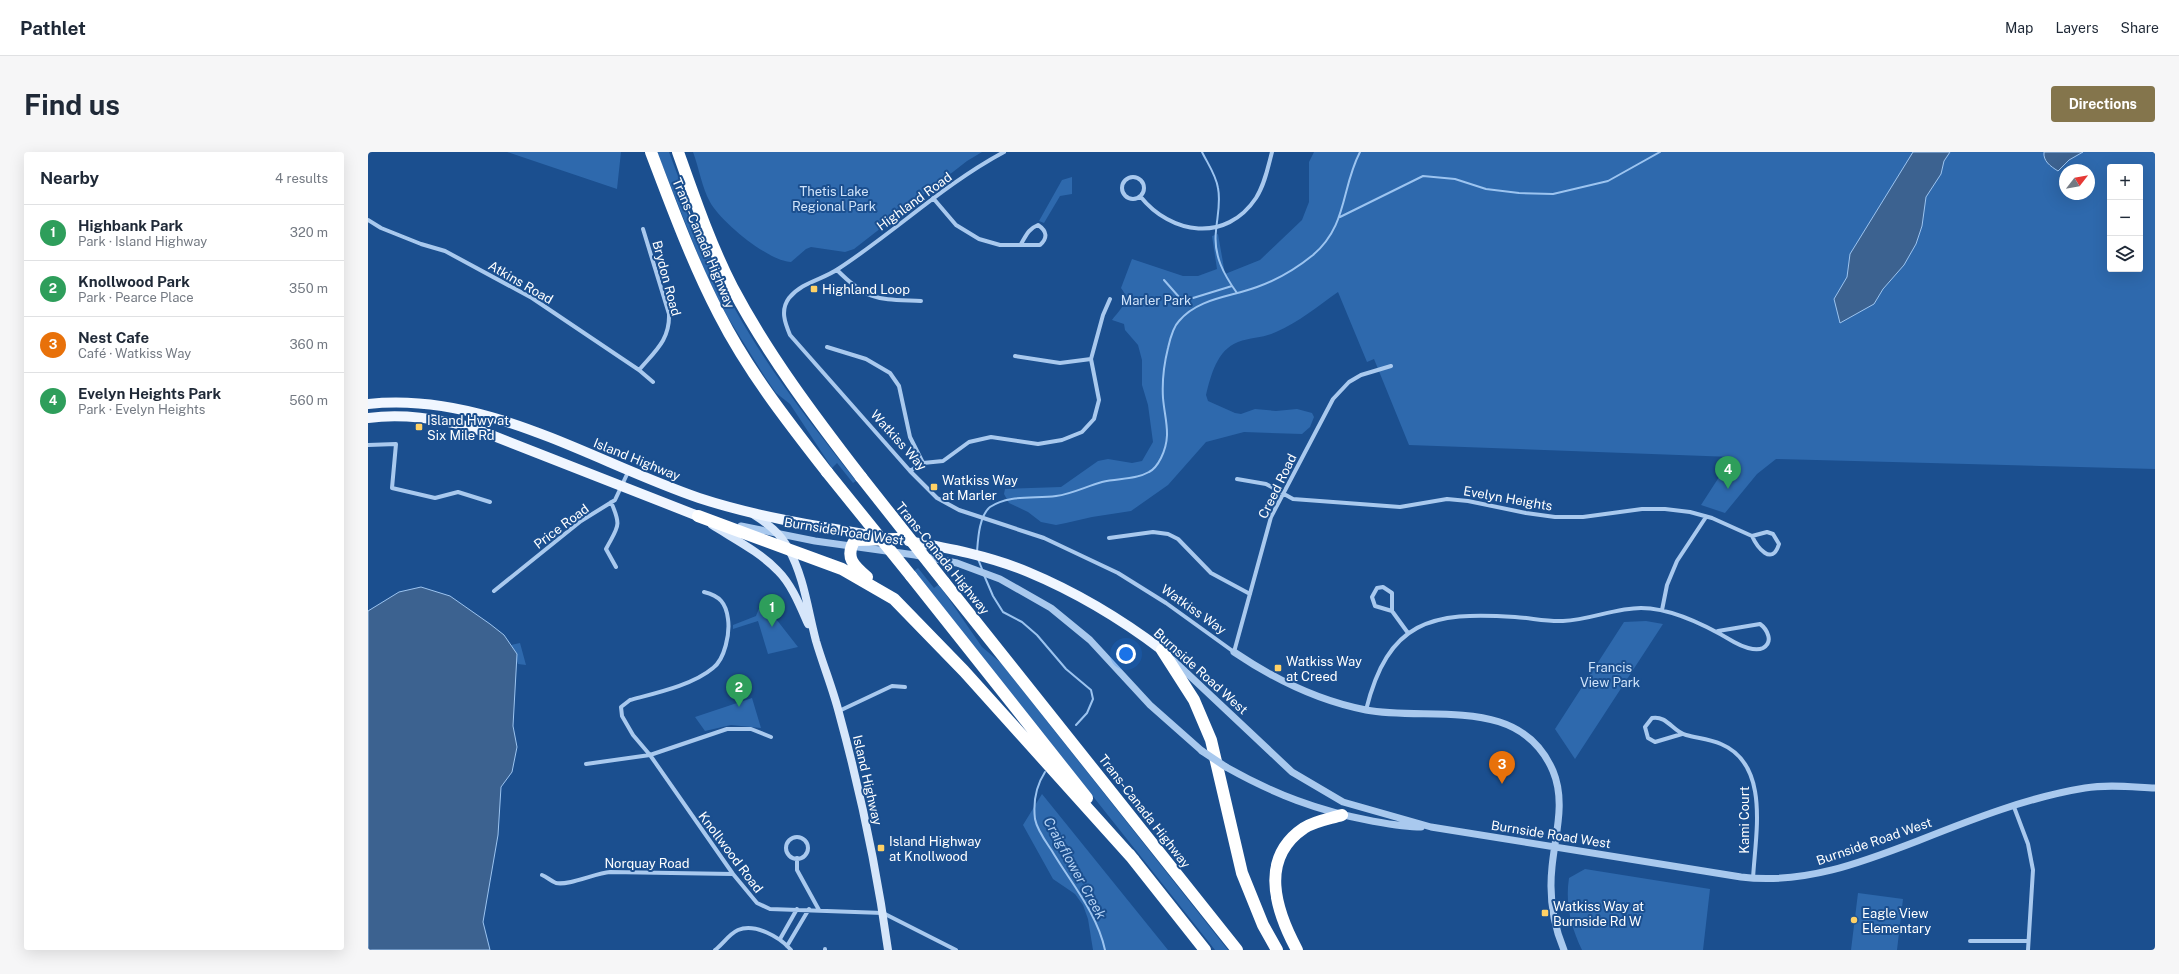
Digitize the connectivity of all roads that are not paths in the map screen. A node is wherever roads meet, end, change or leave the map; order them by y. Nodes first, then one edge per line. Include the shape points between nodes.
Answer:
1 (651, 152) edge
2 (678, 152) edge
3 (1004, 152) edge
4 (1272, 152) edge
5 (1140, 196) junction
6 (933, 198) junction
7 (368, 220) edge
8 (643, 228) dead end
9 (1021, 244) junction
10 (838, 270) junction
11 (1110, 299) dead end
12 (921, 301) dead end
13 (826, 348) dead end
14 (1015, 356) dead end
15 (1091, 359) junction
16 (1392, 366) dead end
17 (639, 370) junction
18 (653, 382) dead end
19 (368, 404) edge
20 (368, 418) edge
21 (368, 445) edge
22 (923, 463) junction
23 (629, 470) junction
24 (910, 472) junction
25 (1237, 480) dead end
26 (622, 487) junction
27 (1283, 492) junction
28 (490, 502) dead end
29 (611, 502) junction
30 (754, 514) junction
31 (698, 516) junction
32 (1706, 517) junction
33 (780, 535) junction
34 (1752, 536) junction
35 (1109, 538) dead end
36 (898, 539) junction
37 (851, 547) junction
38 (789, 549) junction
39 (616, 567) dead end
40 (494, 591) dead end
41 (704, 592) dead end
42 (1250, 594) junction
43 (894, 599) junction
44 (1662, 610) junction
45 (1392, 611) junction
46 (1718, 631) junction
47 (1408, 633) junction
48 (816, 642) junction
49 (1162, 650) junction
50 (1234, 652) junction
51 (905, 687) dead end
52 (1366, 710) junction
53 (839, 711) junction
54 (1682, 734) junction
55 (771, 737) dead end
56 (650, 755) junction
57 (586, 764) dead end
58 (2155, 788) edge
59 (2014, 807) junction
60 (1342, 815) junction
61 (1431, 827) junction
62 (1554, 848) junction
63 (797, 858) junction
64 (1134, 860) junction
65 (733, 874) junction
66 (542, 875) dead end
67 (1753, 879) junction
68 (809, 909) junction
69 (798, 910) junction
70 (818, 910) junction
71 (883, 913) junction
72 (780, 939) junction
73 (1970, 941) dead end
74 (2028, 941) junction
75 (789, 948) edge
76 (715, 950) edge
77 (888, 950) edge
78 (956, 950) edge
79 (1205, 950) edge
80 (1236, 950) edge
81 (1277, 950) edge
82 (1297, 950) edge
83 (1564, 950) edge
84 (2028, 950) edge

1 - 64 highway, Trans-Canada Highway, bridge via 686,243 719,315 768,393 827,472
2 - 80 highway, Trans-Canada Highway, bridge via 709,237 729,280 752,322 814,417
3 - 6 street, Highland Road
4 - 5 street via 1261,188 1251,205 1235,218 1218,226 1198,229 1177,225 1158,215
5 - 5 street via 1143,184 1136,177 1128,178 1122,185 1124,194 1132,199
6 - 9 street via 956,225 979,239 1000,245
6 - 10 street, Highland Road
7 - 17 street, Atkins Road via 381,228 445,251 532,298
8 - 17 street, Brydon Road via 669,314 670,328 660,346
9 - 9 street via 1034,247 1040,245 1045,241 1044,229 1038,225 1033,227
10 - 12 street via 854,288 869,296 887,300
10 - 24 street, Watkiss Way via 803,286 789,298 784,310 786,326 790,335
11 - 15 street
13 - 22 street via 866,359 890,373 898,386 910,437
14 - 15 street via 1060,362
15 - 22 street via 1099,400 1094,419 1082,432 1062,440 1038,444 991,437 969,442 943,461
16 - 27 street, Creed Road via 1361,375 1333,399
17 - 18 street, Atkins Road
19 - 23 main road, Island Highway via 419,404 482,414 522,427
20 - 26 main road, Island Highway via 400,416 437,419 471,426
21 - 28 street via 396,444 392,488 436,498 458,492
22 - 24 street
23 - 26 street, Price Road
23 - 30 main road, Island Highway via 698,497
24 - 50 street, Watkiss Way via 937,498 959,510 1044,538 1118,573 1166,603
25 - 27 street, Evelyn Heights via 1266,484
26 - 29 street, Price Road via 615,500
26 - 31 main road, Island Highway
27 - 32 street, Evelyn Heights via 1293,500 1386,507 1447,499 1555,517 1583,517 1642,509 1665,509
27 - 42 street, Creed Road via 1271,517
29 - 39 street via 619,526 606,549
29 - 40 street, Price Road via 581,521
30 - 33 main road, Island Highway
30 - 36 main road, Burnside Road West
31 - 33 street, Burnside Road West
31 - 38 highway
31 - 48 main road, Island Highway via 762,557 779,571 797,600
32 - 34 street, Evelyn Heights
32 - 44 street via 1676,561 1667,585
33 - 37 street, Burnside Road West
33 - 38 main road, Island Highway
34 - 34 street via 1762,552 1773,553 1777,549 1779,544 1773,534 1767,532
35 - 42 street via 1153,532 1168,534 1178,539 1211,573
36 - 37 highway via 855,540
36 - 49 main road, Burnside Road West via 965,552 1028,572 1131,626
37 - 43 highway via 849,555 854,566
37 - 60 street, Burnside Road West, bridge via 915,555 957,564 1000,579 1051,608 1090,640 1150,705 1202,751 1275,793
38 - 43 highway via 842,569
38 - 48 main road, Island Highway
41 - 56 street, Knollwood Road via 722,600 727,610 727,641 715,667 699,677 630,700 621,707 622,716 633,735
42 - 50 street, Creed Road
43 - 64 highway via 964,671
44 - 46 street
44 - 47 street via 1641,608 1562,622 1476,615 1451,616
45 - 45 street via 1392,593 1383,587 1377,588 1372,597 1375,606
45 - 47 street
46 - 46 street via 1735,642 1757,649 1763,648 1769,638 1767,630 1760,624
47 - 52 street via 1381,666 1372,686
48 - 53 main road, Island Highway
49 - 61 street, Burnside Road West via 1292,772 1343,802
49 - 81 highway via 1194,700 1211,740 1242,873 1263,925
50 - 52 street, Watkiss Way via 1290,685 1332,701
51 - 53 street via 892,686
52 - 62 street, Watkiss Way via 1396,714 1478,717 1505,724 1524,734 1548,760 1556,780 1560,802
53 - 71 main road, Island Highway via 856,777
54 - 54 street, Kami Court via 1660,718 1652,718 1645,727 1648,738 1655,742
54 - 67 street, Kami Court via 1722,744 1738,755 1750,771 1756,790
55 - 56 street via 751,729 727,729
56 - 57 street
56 - 65 street, Knollwood Road
58 - 59 street, Burnside Road West via 2086,787
59 - 67 street, Burnside Road West via 1853,864 1801,877
59 - 74 street via 2028,844 2034,870
60 - 61 street, Burnside Road West via 1408,827
60 - 82 highway via 1304,828 1280,857 1275,885 1277,902
61 - 62 street, Burnside Road West
62 - 67 street, Burnside Road West
62 - 83 street, Watkiss Way via 1552,903
63 - 63 street via 805,855 808,846 799,837 791,839 786,846 789,855
63 - 70 street via 797,870
64 - 79 highway, Trans-Canada Highway
65 - 66 street, Norquay Road via 610,872 596,873 564,884 556,883
65 - 69 street, Knollwood Road via 750,897 762,907
68 - 69 street, Knollwood Road
68 - 70 street, Knollwood Road
68 - 75 street
69 - 72 street
70 - 71 street, Knollwood Road
71 - 77 main road, Island Highway
71 - 78 street
72 - 75 street
72 - 76 street via 751,928 738,930
73 - 74 street
74 - 84 street

